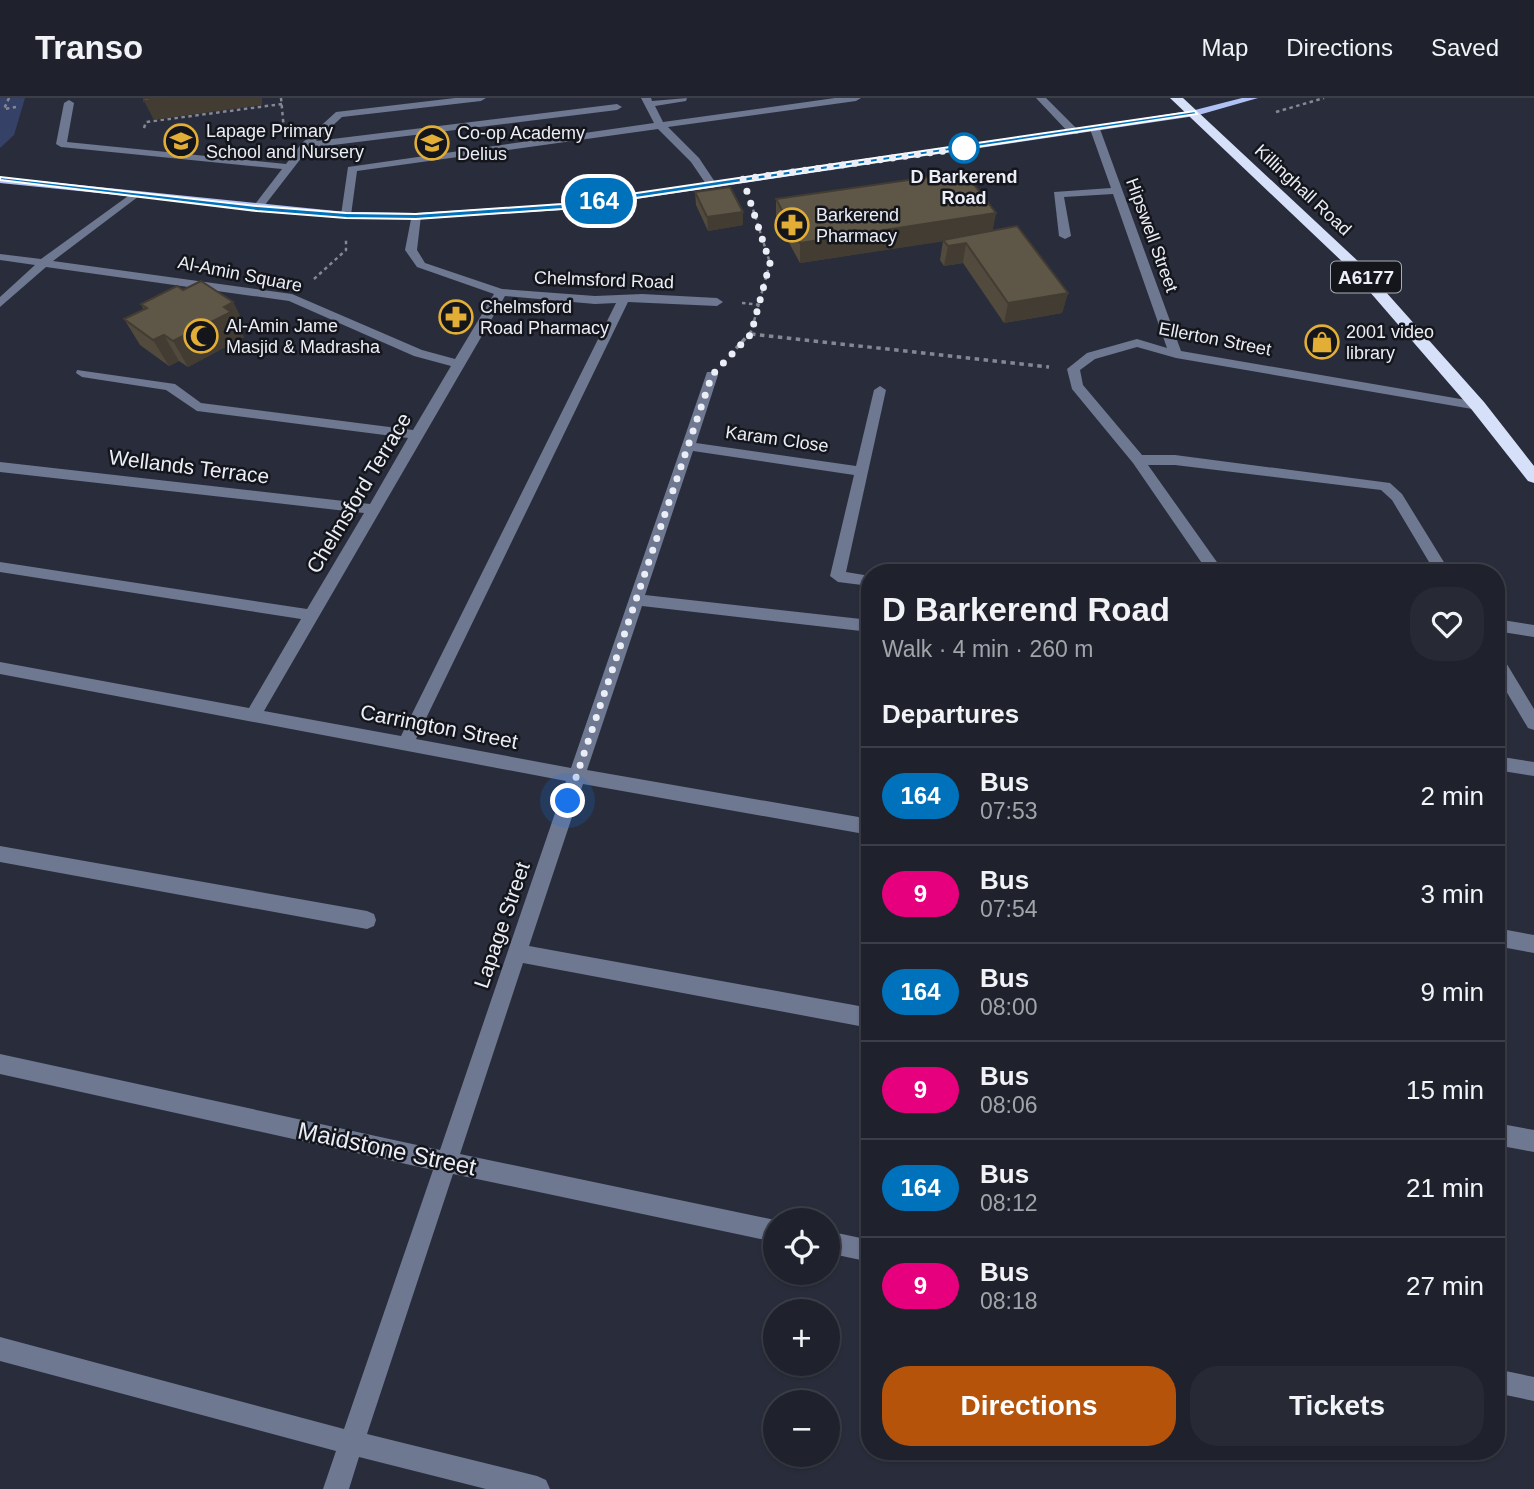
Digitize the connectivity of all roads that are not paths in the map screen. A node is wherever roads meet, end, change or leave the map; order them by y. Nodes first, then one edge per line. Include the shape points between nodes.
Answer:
1 (481, 98) edge
2 (856, 98) edge
3 (1041, 98) edge
4 (1176, 98) edge
5 (1253, 98) edge
6 (683, 99) edge
7 (647, 101) edge
8 (69, 103) dead end
9 (617, 107) dead end
10 (1195, 113) junction
11 (660, 126) junction
12 (1095, 129) junction
13 (1074, 132) junction
14 (306, 145) junction
15 (289, 167) junction
16 (0, 180) edge
17 (712, 185) junction
18 (1117, 191) junction
19 (135, 194) junction
20 (257, 208) junction
21 (346, 215) junction
22 (416, 216) junction
23 (1065, 236) dead end
24 (0, 257) edge
25 (46, 261) junction
26 (501, 292) junction
27 (624, 299) junction
28 (717, 302) dead end
29 (0, 303) edge
30 (1176, 354) junction
31 (460, 364) junction
32 (82, 373) dead end
33 (712, 375) road end
34 (880, 390) dead end
35 (1478, 406) junction
36 (417, 435) junction
37 (688, 446) junction
38 (1138, 460) junction
39 (0, 467) edge
40 (860, 471) junction
41 (1534, 477) edge
42 (373, 509) junction
43 (1210, 564) edge
44 (1438, 564) edge
45 (0, 568) edge
46 (861, 580) edge
47 (636, 600) junction
48 (311, 615) junction
49 (861, 625) edge
50 (1505, 626) edge
51 (1534, 631) edge
52 (0, 668) edge
53 (1505, 675) edge
54 (253, 715) junction
55 (1534, 723) edge
56 (405, 744) junction
57 (1505, 764) edge
58 (1534, 769) edge
59 (577, 776) junction
60 (861, 825) edge
61 (0, 853) edge
62 (367, 920) dead end
63 (1505, 939) edge
64 (1534, 944) edge
65 (517, 953) junction
66 (861, 1016) edge
67 (0, 1064) edge
68 (1505, 1136) edge
69 (1534, 1141) edge
70 (446, 1163) junction
71 (763, 1229) edge
72 (840, 1245) edge
73 (861, 1249) edge
74 (0, 1349) edge
75 (1505, 1383) edge
76 (1534, 1389) edge
77 (351, 1443) junction
78 (336, 1489) edge
79 (537, 1489) edge

1 - 14 street via 339,114
2 - 11 street
3 - 13 street
4 - 10 highway, Killinghall Road / A6177
5 - 10 main road
6 - 7 street
7 - 11 street
8 - 15 street via 61,144
9 - 14 street
10 - 12 main road
10 - 35 highway, Killinghall Road / A6177 via 1355,265
11 - 17 street via 695,160
11 - 21 street via 352,169
12 - 13 main road
12 - 18 street, Hipswell Street
13 - 17 main road
14 - 15 street
15 - 20 street
16 - 19 main road
17 - 22 main road via 562,207
18 - 23 street via 1058,194
18 - 30 street, Hipswell Street
19 - 20 main road
19 - 25 street
20 - 21 main road
21 - 22 main road
22 - 26 street, Chelmsford Road via 411,250 421,265
24 - 25 street, Al-Amin Square
25 - 29 street
25 - 31 street, Al-Amin Square via 171,284 292,298 418,353
26 - 27 street, Chelmsford Road
26 - 31 street, Chelmsford Terrace
27 - 28 street, Chelmsford Road
27 - 56 street
30 - 35 street, Ellerton Street
30 - 38 street, Ellerton Street via 1137,343 1091,356 1073,369 1077,386
31 - 36 street, Chelmsford Terrace
32 - 36 street via 170,387 197,407
33 - 37 street, Lapage Street
34 - 40 street
35 - 41 highway, Killinghall Road / A6177
36 - 42 street, Chelmsford Terrace
37 - 40 street, Karam Close
37 - 47 street, Lapage Street
38 - 43 street
38 - 44 street via 1175,460 1385,486 1397,496
39 - 42 street, Wellands Terrace
40 - 46 street via 838,576
42 - 48 street, Chelmsford Terrace
45 - 48 street
47 - 49 street
47 - 59 street, Lapage Street
48 - 54 street, Chelmsford Terrace
50 - 51 street
52 - 54 street, Carrington Street
53 - 55 street
54 - 56 street, Carrington Street
56 - 59 street, Carrington Street
57 - 58 street
59 - 60 street, Carrington Street
59 - 65 street, Lapage Street
61 - 62 street
63 - 64 street
65 - 66 street
65 - 70 street, Lapage Street
67 - 70 street, Maidstone Street
68 - 69 street
70 - 71 street, Maidstone Street
70 - 77 street, Lapage Street
72 - 73 street
74 - 77 street
75 - 76 street
77 - 78 street, Lapage Street
77 - 79 street

